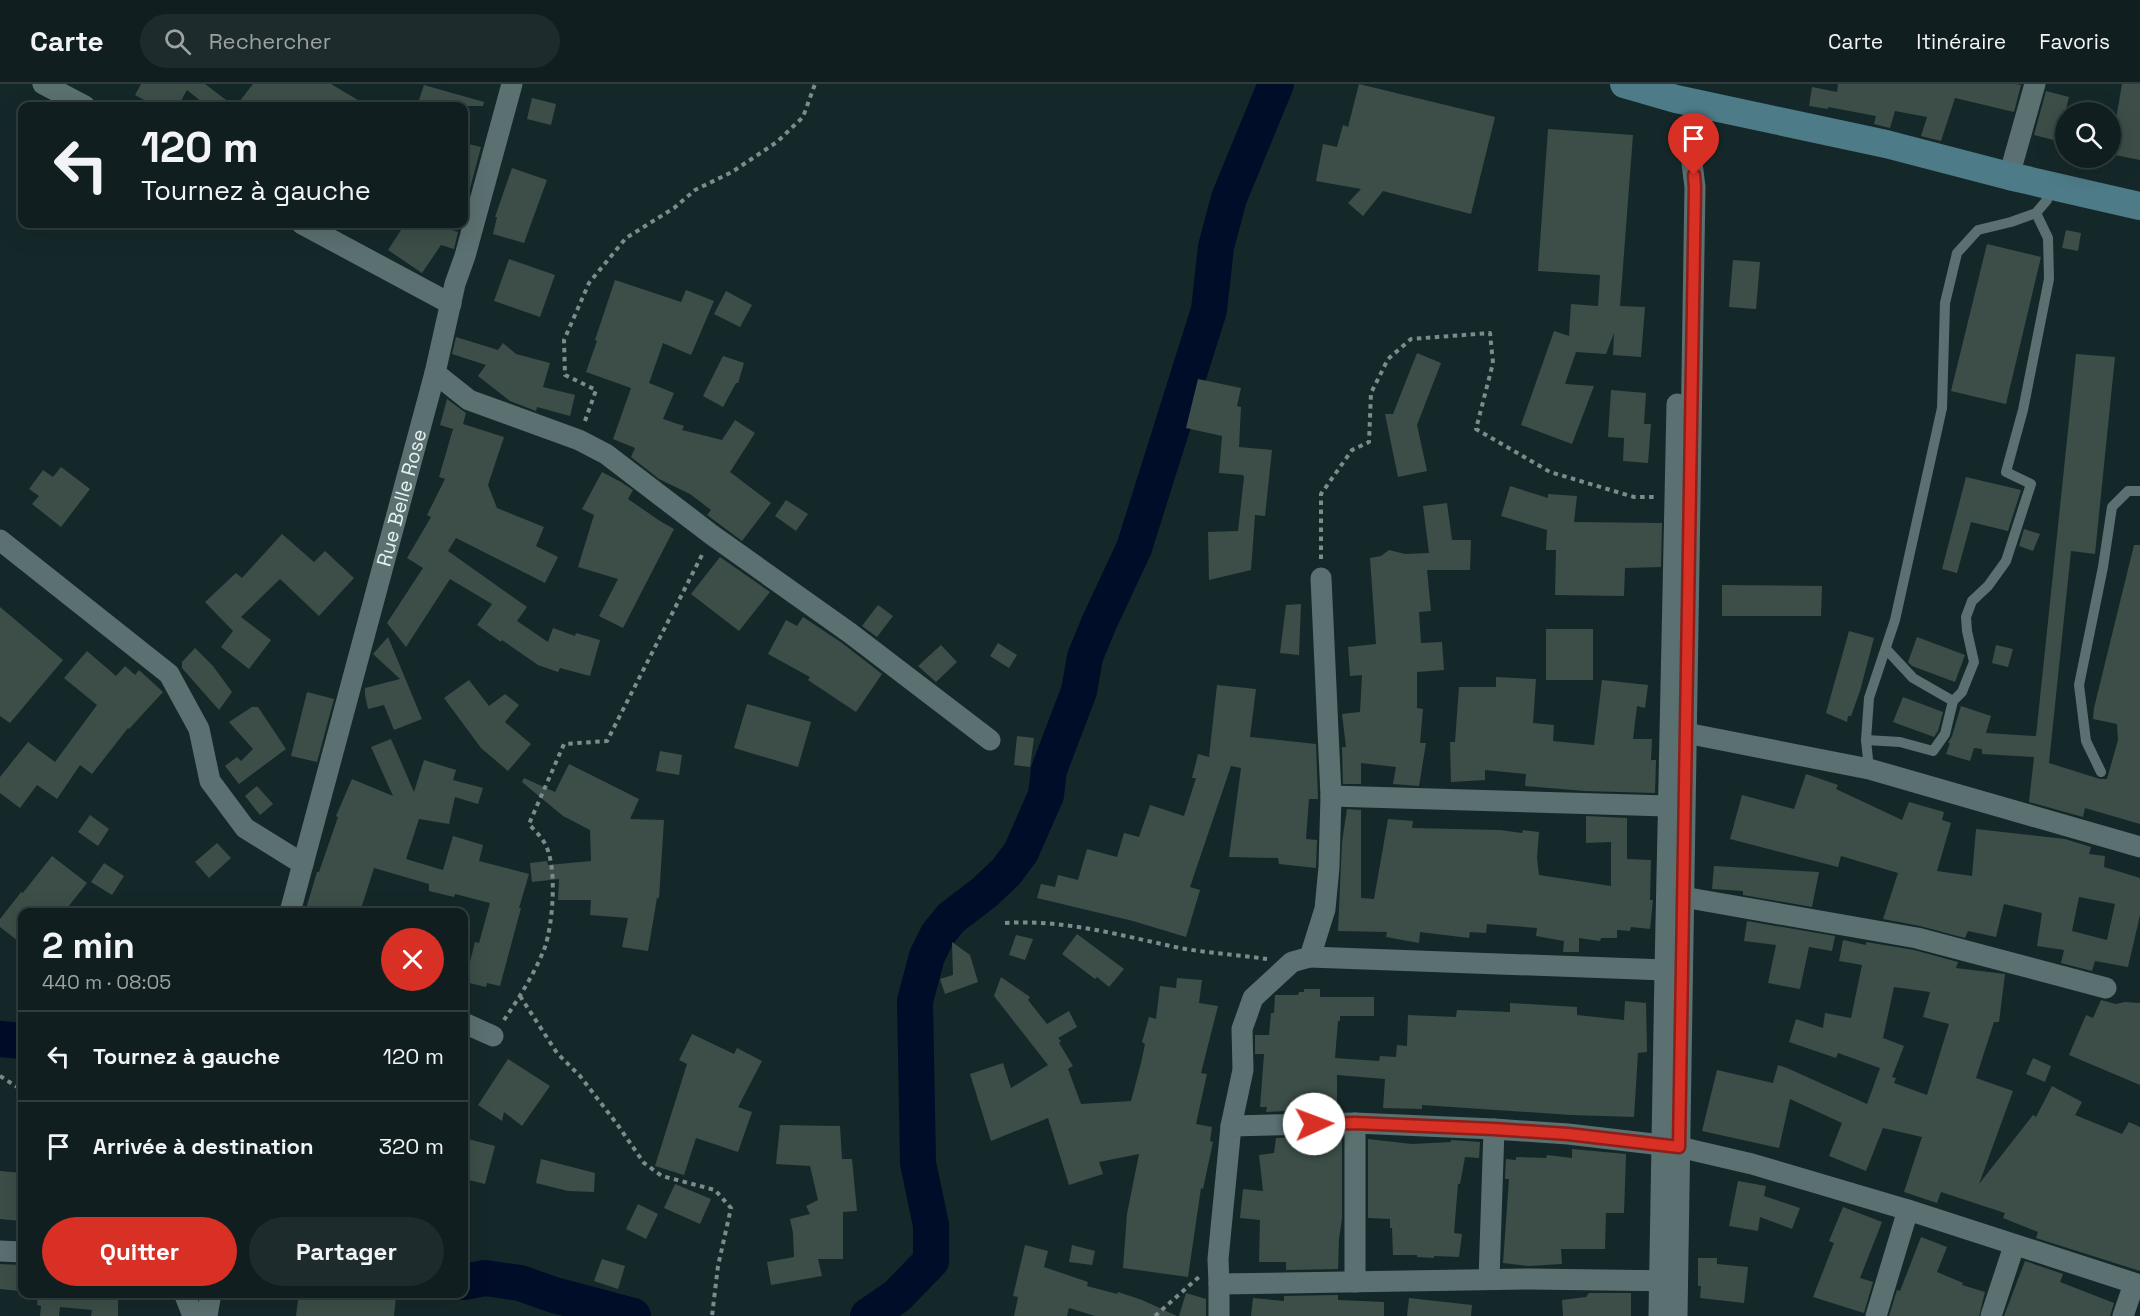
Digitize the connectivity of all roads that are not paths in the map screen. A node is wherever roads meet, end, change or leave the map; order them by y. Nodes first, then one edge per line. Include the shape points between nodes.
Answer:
1 (43, 84) edge
2 (512, 84) edge
3 (1624, 84) edge
4 (2035, 84) edge
5 (77, 102) edge
6 (1696, 104) junction
7 (2009, 176) junction
8 (2045, 184) junction
9 (2140, 206) edge
10 (2036, 213) junction
11 (309, 228) edge
12 (451, 304) junction
13 (1686, 314) junction
14 (435, 373) junction
15 (2140, 490) edge
16 (0, 540) edge
17 (1322, 578) road end
18 (1886, 649) junction
19 (1953, 701) junction
20 (1686, 733) junction
21 (1866, 740) junction
22 (990, 741) dead end
23 (1869, 769) junction
24 (2101, 772) dead end
25 (1331, 796) junction
26 (1667, 806) junction
27 (2140, 847) edge
28 (303, 864) junction
29 (1683, 897) junction
30 (291, 908) edge
31 (1675, 940) junction
32 (1301, 959) junction
33 (1665, 970) junction
34 (2106, 988) dead end
35 (468, 1025) edge
36 (493, 1036) road end
37 (1355, 1123) junction
38 (1231, 1126) junction
39 (1494, 1129) junction
40 (1671, 1147) junction
41 (1908, 1210) junction
42 (2014, 1246) junction
43 (0, 1251) edge
44 (18, 1252) edge
45 (1489, 1280) junction
46 (1669, 1281) junction
47 (1355, 1282) junction
48 (1219, 1284) junction
49 (2137, 1285) edge
50 (186, 1298) edge
51 (211, 1298) edge
52 (193, 1316) edge
53 (207, 1316) edge
54 (1219, 1316) edge
55 (1659, 1316) edge
56 (1677, 1316) edge
57 (1876, 1316) edge
58 (1991, 1316) edge
59 (2123, 1316) edge

1 - 5 street
2 - 12 street, Rue Belle Rose
3 - 6 street
4 - 7 street
6 - 7 street via 1886,144
6 - 13 street
7 - 8 street
8 - 9 street
8 - 10 lane via 2047,200
10 - 18 lane via 1978,230 1957,254 1945,303 1942,408 1896,620
10 - 19 lane via 2048,238 2049,279 2023,410 2006,472 2031,484 2006,561 1972,601 1966,617 1974,662 1962,692
11 - 12 street
12 - 14 street, Rue Belle Rose
13 - 20 street
13 - 26 street via 1675,498
14 - 22 street via 470,400 579,440 606,454
14 - 28 street, Rue Belle Rose
15 - 24 lane via 2128,491 2112,507 2079,685 2086,741
16 - 28 street via 169,674 199,729 210,781 244,828
17 - 25 street
18 - 19 lane via 1913,678
18 - 21 lane via 1869,698
19 - 21 lane via 1945,734 1933,751 1900,742
20 - 23 street
20 - 29 street
21 - 23 lane
23 - 27 street
25 - 26 street
25 - 32 street via 1325,909
26 - 31 street
28 - 30 street, Rue Belle Rose
29 - 31 street
29 - 34 street via 1917,938
31 - 33 street
31 - 40 street
32 - 33 street
32 - 38 street via 1253,998 1242,1029 1242,1070
33 - 40 street
35 - 36 street
37 - 38 street
37 - 39 street
37 - 47 street
38 - 48 street
39 - 40 street
39 - 45 street
40 - 41 street via 1752,1164
40 - 46 street
41 - 42 street
41 - 57 street
42 - 49 street
42 - 58 street
43 - 44 street
45 - 46 street
45 - 47 street
46 - 55 street
46 - 56 street
47 - 48 street
48 - 54 street
49 - 59 street
50 - 52 street
51 - 53 street

